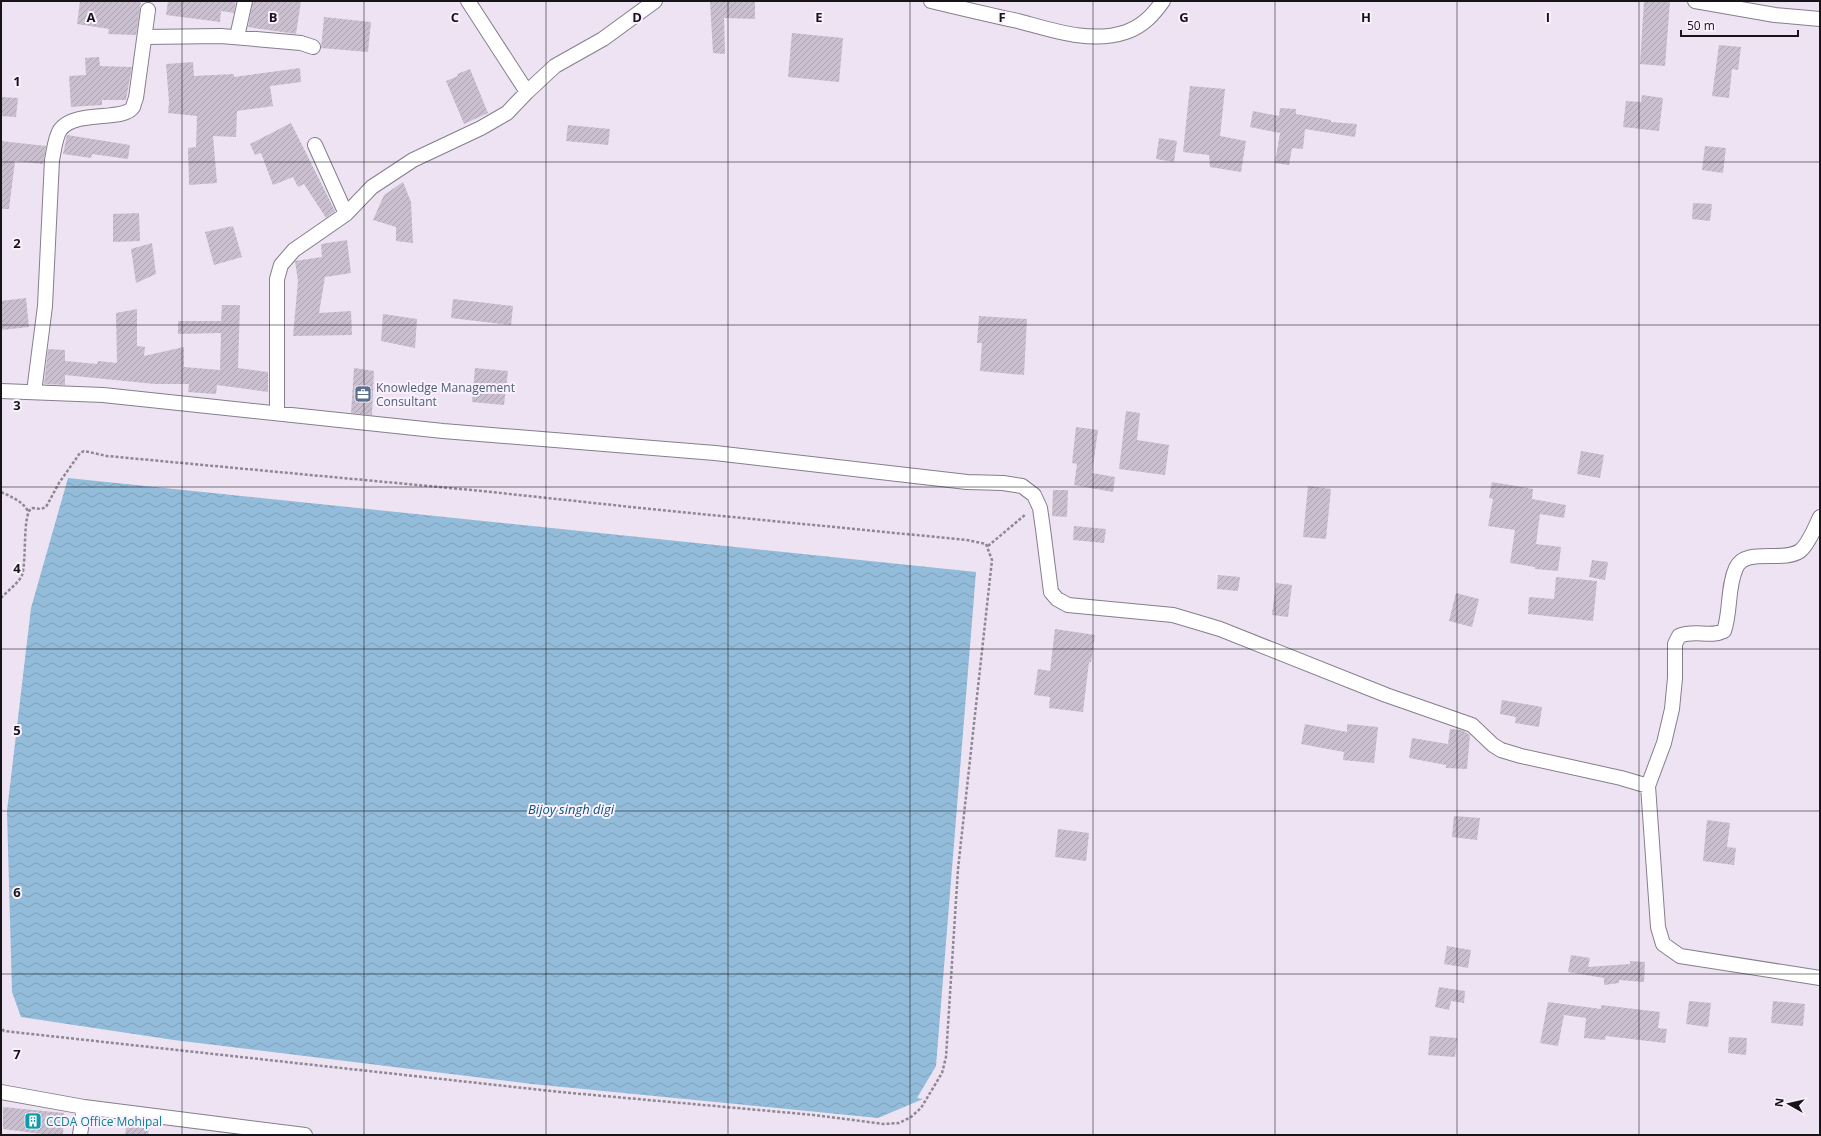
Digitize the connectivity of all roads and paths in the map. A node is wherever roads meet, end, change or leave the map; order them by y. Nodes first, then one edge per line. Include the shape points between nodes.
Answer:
1 (245, 1) edge
2 (468, 1) edge
3 (655, 1) edge
4 (931, 1) edge
5 (1162, 1) edge
6 (1695, 1) edge
7 (148, 10) dead end
8 (1820, 19) edge
9 (145, 37) junction
10 (237, 37) junction
11 (313, 47) dead end
12 (527, 92) junction
13 (315, 145) dead end
14 (346, 214) junction
15 (1, 391) edge
16 (34, 392) junction
17 (277, 413) junction
18 (1, 492) edge
19 (1038, 504) junction
20 (28, 511) junction
21 (1820, 517) edge
22 (988, 546) junction
23 (1, 598) edge
24 (1648, 786) junction
25 (1820, 978) edge
26 (1, 1028) edge
27 (1, 1092) edge
28 (84, 1107) junction
29 (80, 1135) edge
30 (305, 1135) edge

1 - 10 street
2 - 12 street
3 - 12 street via 603,39 555,66
4 - 5 street via 1076,35 1102,37 1140,26 1152,17
6 - 8 street via 1775,15
7 - 9 street
9 - 10 street
9 - 16 street via 133,108 125,113 79,118 60,130 56,140 52,160 45,306
10 - 11 street via 301,43
12 - 14 street via 507,113 390,174 372,187
13 - 14 street
14 - 17 street via 294,250 281,265 277,279
15 - 16 street
16 - 17 street via 103,395
17 - 19 street via 443,431 715,453 967,482 1003,483 1022,486 1034,495
18 - 20 path via 24,504
19 - 22 path
19 - 24 street via 1044,529 1051,592 1068,605 1173,615 1220,629 1386,695 1472,725 1501,750
20 - 22 path via 32,508 46,507 62,478 84,451 107,456 967,540
20 - 23 path via 22,575
21 - 24 street via 1801,550 1789,556 1751,557 1744,559 1736,568 1724,631 1716,635 1687,632 1679,636 1675,644 1672,709 1664,743
22 - 26 path via 992,560 990,586 958,869 946,1057 942,1073 929,1097 911,1117 899,1123 884,1124 814,1115 642,1101 4,1031
24 - 25 street via 1658,927 1663,944 1680,956
27 - 28 street
28 - 29 street
28 - 30 street

